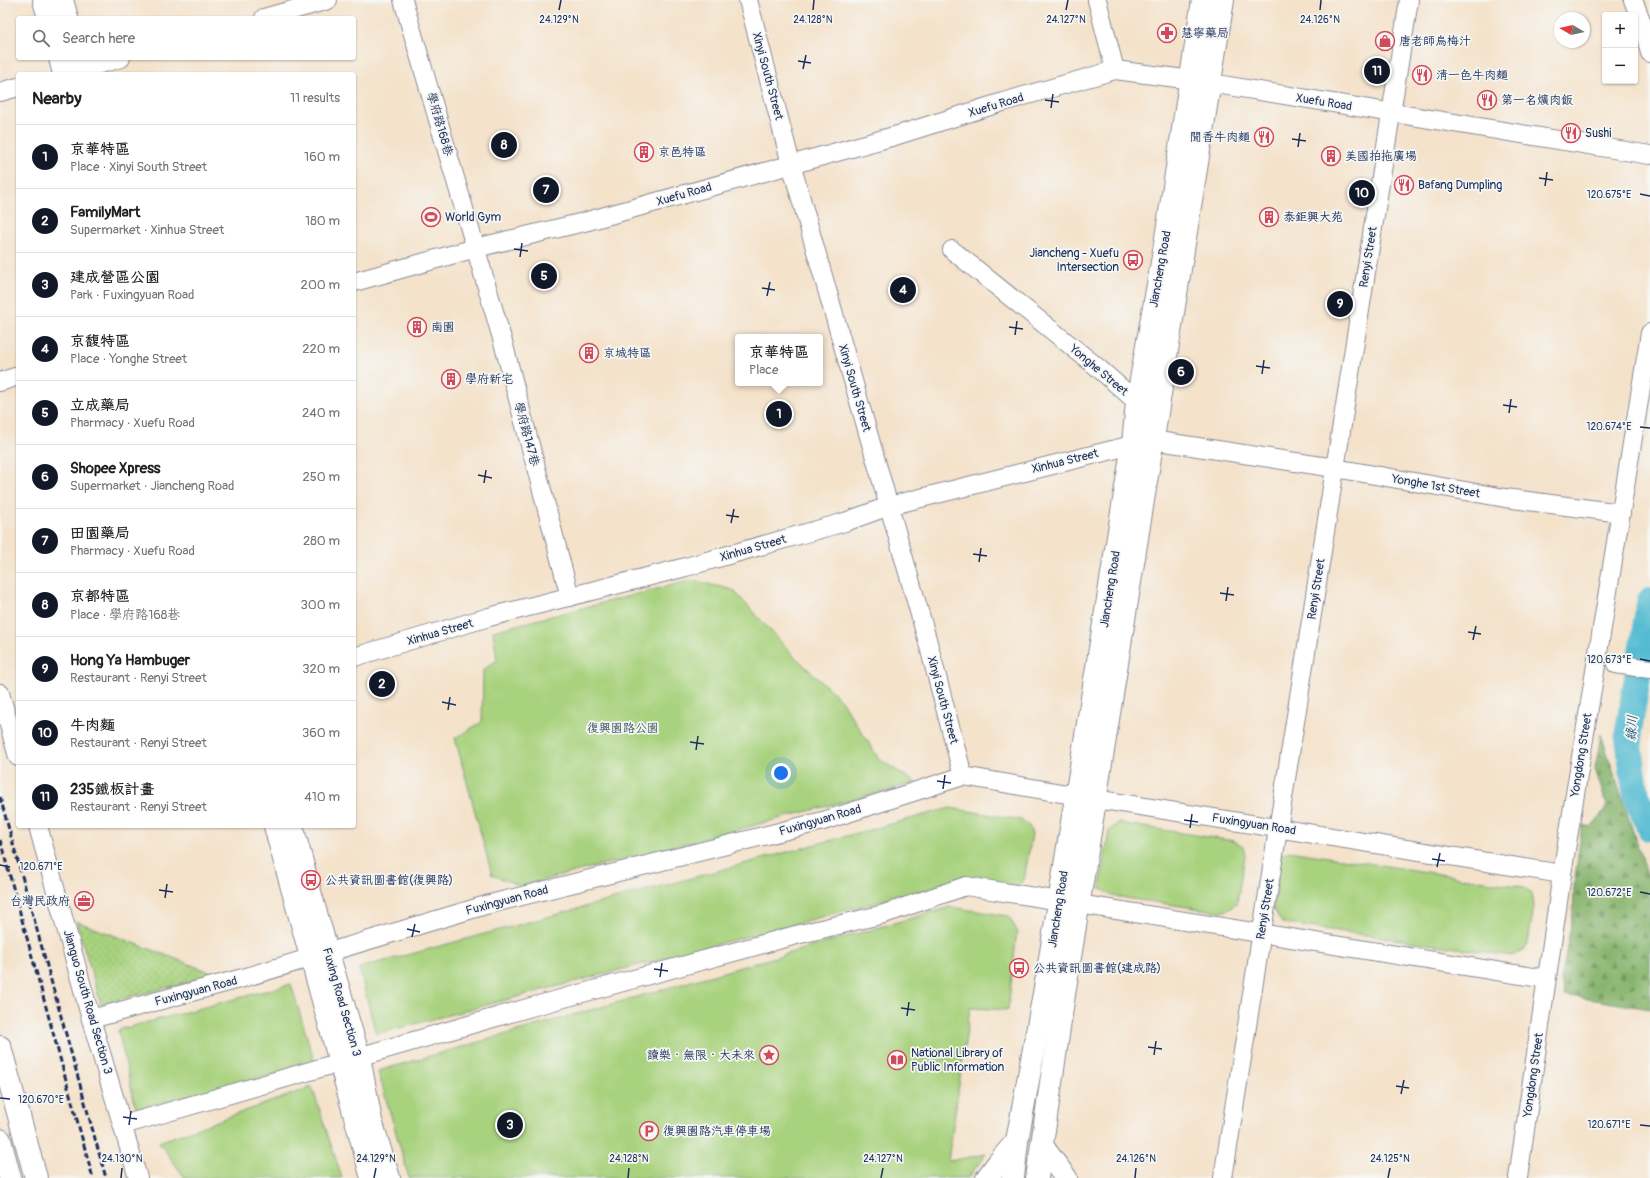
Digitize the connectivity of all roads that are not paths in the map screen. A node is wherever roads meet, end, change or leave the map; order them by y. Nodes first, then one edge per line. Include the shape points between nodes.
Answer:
1 (44, 0) edge
2 (62, 0) edge
3 (328, 0) edge
4 (403, 0) edge
5 (748, 0) edge
6 (1097, 0) edge
7 (1203, 0) edge
8 (1223, 0) edge
9 (1409, 0) edge
10 (1633, 0) edge
11 (48, 16) edge
12 (66, 16) edge
13 (271, 16) edge
14 (1650, 53) edge
15 (62, 60) edge
16 (113, 60) edge
17 (1115, 70) junction
18 (72, 71) edge
19 (1200, 82) junction
20 (16, 88) edge
21 (0, 92) edge
22 (1391, 113) junction
23 (1650, 154) edge
24 (791, 164) junction
25 (476, 248) junction
26 (952, 250) dead end
27 (356, 281) edge
28 (1650, 333) edge
29 (16, 377) edge
30 (0, 382) edge
31 (1137, 402) junction
32 (1143, 442) junction
33 (1335, 468) junction
34 (888, 506) junction
35 (1621, 514) junction
36 (570, 597) junction
37 (356, 656) edge
38 (1616, 664) dead end
39 (1650, 669) edge
40 (0, 693) edge
41 (16, 749) edge
42 (963, 776) junction
43 (1086, 797) junction
44 (39, 828) edge
45 (276, 828) edge
46 (292, 828) edge
47 (1278, 828) junction
48 (1562, 874) junction
49 (1069, 903) junction
50 (1261, 934) junction
51 (320, 955) junction
52 (1546, 979) junction
53 (91, 1019) junction
54 (0, 1047) edge
55 (350, 1060) junction
56 (123, 1125) junction
57 (0, 1140) edge
58 (1017, 1141) junction
59 (1042, 1146) junction
60 (10, 1178) edge
61 (36, 1178) edge
62 (138, 1178) edge
63 (372, 1178) edge
64 (389, 1178) edge
65 (988, 1178) edge
66 (1013, 1178) edge
67 (1037, 1178) edge
68 (1066, 1178) edge
69 (1223, 1178) edge
70 (1518, 1178) edge

1 - 11 street
2 - 12 street
3 - 13 street
4 - 25 street, 學府路168巷
5 - 24 street, Xinyi South Street
6 - 17 street
7 - 19 street, Jiancheng Road
8 - 19 street, Jiancheng Road
9 - 22 street, Renyi Street
10 - 14 street
15 - 18 street
16 - 18 street
17 - 19 street, Xuefu Road
17 - 24 street, Xuefu Road
19 - 22 street, Xuefu Road
19 - 31 street, Jiancheng Road
19 - 32 street, Jiancheng Road
20 - 21 street
22 - 23 street, Xuefu Road
22 - 33 street, Renyi Street
24 - 25 street, Xuefu Road via 584,222
24 - 34 street, Xinyi South Street
25 - 27 street, Xuefu Road
25 - 36 street, 學府路147巷
26 - 31 street, Yonghe Street
28 - 35 street, Yongdong Street
29 - 30 street
31 - 32 street, Jiancheng Road
32 - 33 street, Yonghe 1st Street
32 - 34 street, Xinhua Street
32 - 43 street, Jiancheng Road
33 - 35 street, Yonghe 1st Street via 1505,498
33 - 47 street, Renyi Street
34 - 36 street, Xinhua Street via 845,522
34 - 42 street, Xinyi South Street
35 - 48 street, Yongdong Street
36 - 37 street, Xinhua Street via 489,617
38 - 39 street
40 - 41 street
42 - 43 street, Fuxingyuan Road
42 - 51 street, Fuxingyuan Road via 823,821 486,905
43 - 47 street, Fuxingyuan Road
43 - 49 street, Jiancheng Road
44 - 53 street, Jianguo South Road Section 3
45 - 51 street, Fuxing Road Section 3
46 - 51 street, Fuxing Road Section 3
47 - 48 street, Fuxingyuan Road
47 - 50 street, Renyi Street
48 - 52 street, Yongdong Street
49 - 50 street
49 - 55 street via 966,886 884,914 796,935 531,1007
49 - 58 street, Jiancheng Road
49 - 59 street, Jiancheng Road
50 - 52 street
50 - 69 street, Renyi Street
51 - 53 street, Fuxingyuan Road
51 - 55 street, Fuxing Road Section 3
52 - 70 street, Yongdong Street
53 - 56 street, Jianguo South Road Section 3
54 - 61 street
55 - 56 street
55 - 63 street, Fuxing Road Section 3
55 - 64 street, Fuxing Road Section 3
56 - 62 street, Jianguo South Road Section 3
57 - 60 street
58 - 65 street
58 - 66 street, Jiancheng Road
59 - 67 street, Jiancheng Road
59 - 68 street

